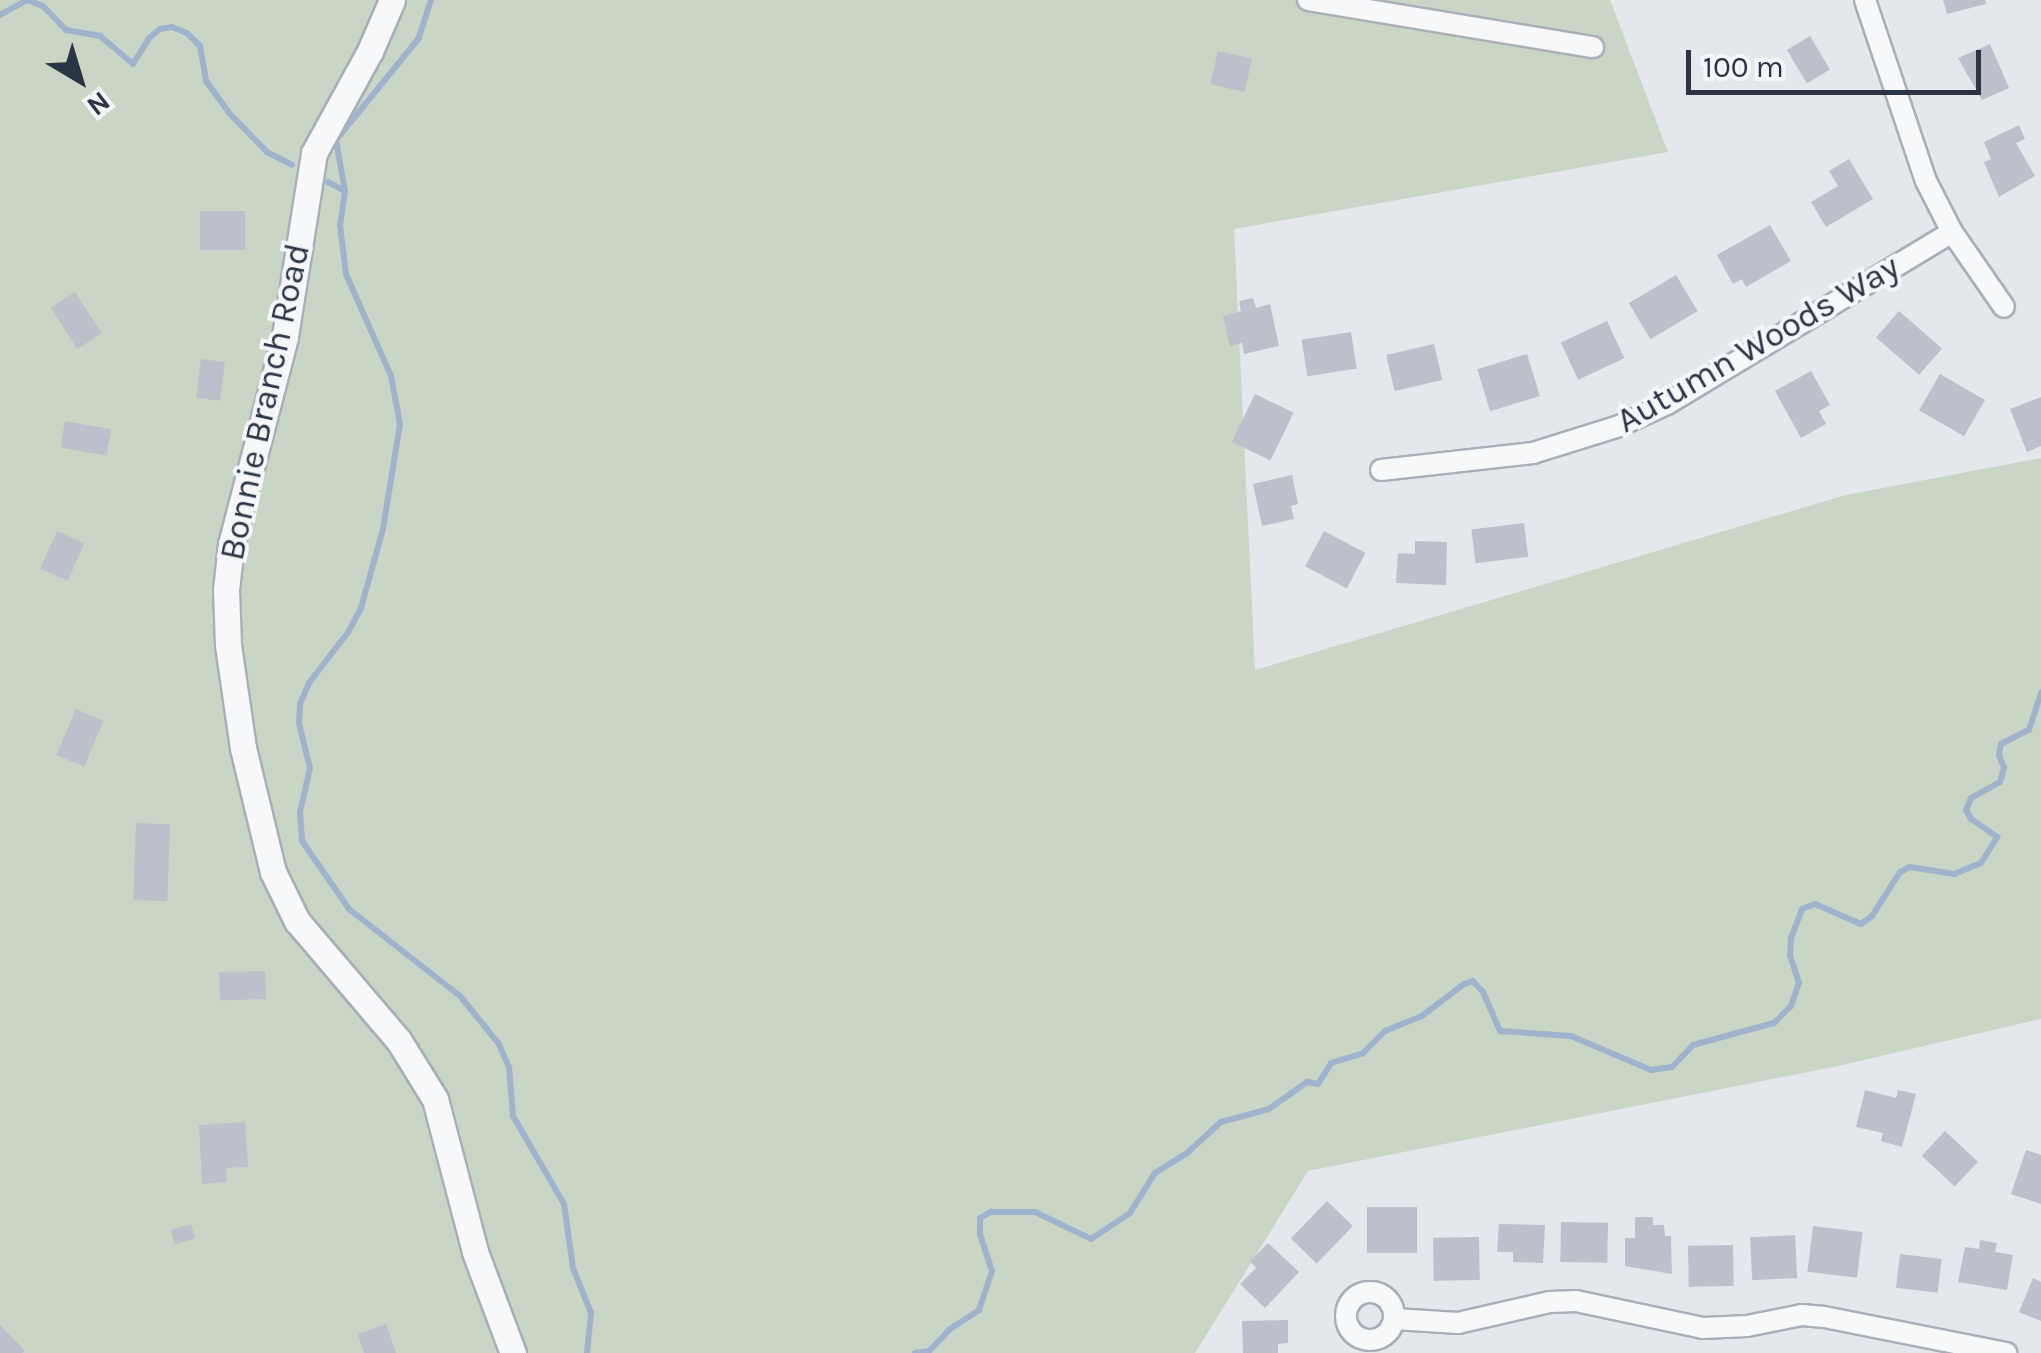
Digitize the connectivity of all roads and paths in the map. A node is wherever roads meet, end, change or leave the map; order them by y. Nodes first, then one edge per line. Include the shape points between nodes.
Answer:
1 (392, 0) edge
2 (1308, 0) edge
3 (1865, 0) edge
4 (1592, 47) dead end
5 (1952, 232) junction
6 (2004, 306) dead end
7 (1380, 470) dead end
8 (1395, 1318) dead end
9 (513, 1353) edge
10 (2006, 1353) edge

1 - 9 street, Bonnie Branch Road via 314,153 285,337 231,544 228,645 273,872 297,921 399,1041 435,1099 475,1252
2 - 4 street
3 - 5 street via 1916,153
5 - 6 street
5 - 7 street, Autumn Woods Way via 1667,404 1619,426 1533,453
8 - 10 street via 1458,1323 1576,1301 1714,1328 1824,1317

